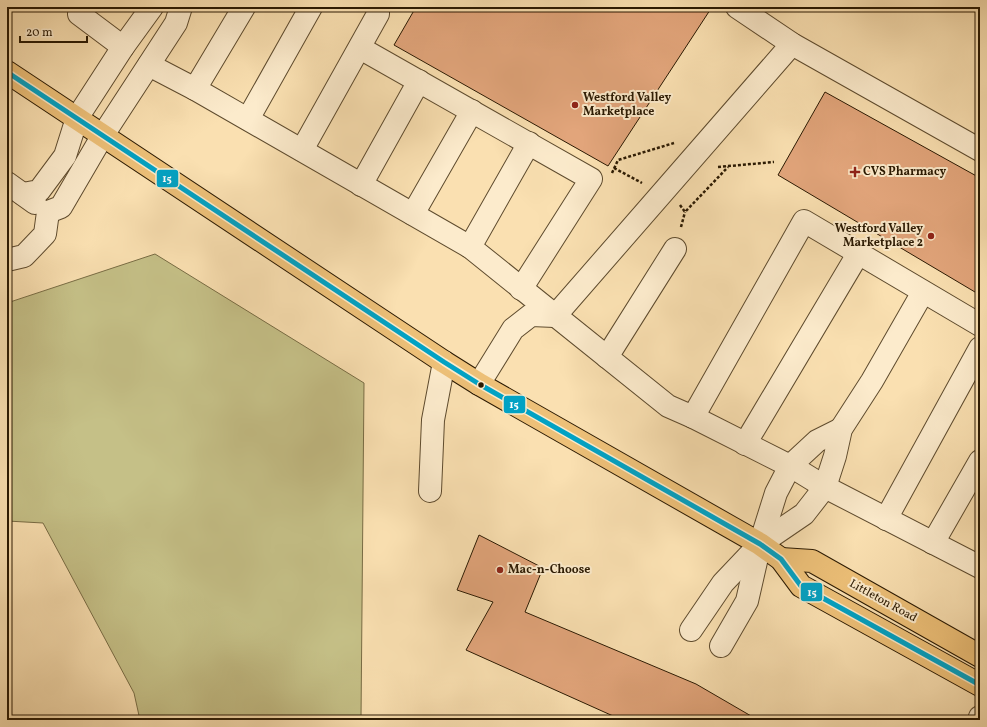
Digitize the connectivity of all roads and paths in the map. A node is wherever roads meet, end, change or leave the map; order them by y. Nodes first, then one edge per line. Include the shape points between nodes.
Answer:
1 (152, 7) edge
2 (181, 7) edge
3 (244, 7) edge
4 (311, 7) edge
5 (378, 7) edge
6 (737, 7) edge
7 (77, 9) edge
8 (792, 44) junction
9 (123, 47) junction
10 (360, 48) junction
11 (148, 65) junction
12 (7, 72) edge
13 (419, 81) junction
14 (195, 89) junction
15 (472, 111) junction
16 (77, 118) junction
17 (248, 119) junction
18 (103, 135) junction
19 (528, 143) junction
20 (302, 150) junction
21 (980, 150) edge
22 (774, 162) dead end
23 (718, 167) dead end
24 (728, 167) junction
25 (614, 168) dead end
26 (361, 185) junction
27 (645, 185) dead end
28 (15, 189) edge
29 (677, 200) dead end
30 (48, 212) junction
31 (414, 214) junction
32 (470, 247) junction
33 (675, 249) dead end
34 (858, 254) junction
35 (7, 260) edge
36 (521, 289) junction
37 (923, 292) junction
38 (555, 316) junction
39 (980, 325) edge
40 (980, 348) edge
41 (607, 358) junction
42 (444, 362) junction
43 (479, 384) junction
44 (693, 417) junction
45 (841, 429) junction
46 (745, 444) junction
47 (980, 461) edge
48 (790, 466) junction
49 (825, 487) junction
50 (430, 490) dead end
51 (886, 519) junction
52 (933, 543) junction
53 (760, 544) junction
54 (782, 559) junction
55 (980, 567) edge
56 (691, 630) dead end
57 (721, 646) dead end
58 (980, 656) edge
59 (980, 685) edge
60 (980, 717) edge
61 (979, 720) edge

1 - 9 lane
2 - 11 lane via 176,23
3 - 14 lane
4 - 17 lane
5 - 10 lane via 378,14
6 - 8 lane
7 - 9 lane
8 - 21 lane
8 - 38 lane
9 - 16 lane
10 - 13 lane
10 - 20 lane
11 - 14 lane
11 - 18 lane
12 - 16 main road
13 - 15 lane
13 - 26 lane
14 - 17 lane
15 - 19 lane
15 - 31 lane
16 - 18 main road
16 - 28 lane via 65,156 39,191
17 - 20 lane
18 - 30 lane via 61,207
18 - 42 main road
19 - 32 lane
19 - 36 lane via 591,179
20 - 26 lane
22 - 24 path
23 - 24 path
24 - 29 path via 685,212
25 - 27 path
26 - 31 lane
28 - 30 lane
30 - 35 lane via 45,234 24,256
31 - 32 lane
32 - 36 lane
33 - 41 lane
34 - 37 lane
34 - 44 lane via 804,221
34 - 46 lane
36 - 38 lane
37 - 39 lane
37 - 45 lane
38 - 41 lane
38 - 43 lane via 531,315 513,329
40 - 51 lane
41 - 44 lane via 668,406
42 - 43 main road
42 - 50 lane via 434,420
43 - 53 main road
44 - 46 lane
45 - 48 lane via 817,442
45 - 49 lane
46 - 48 lane
47 - 52 lane
48 - 49 lane
48 - 53 lane via 776,493
49 - 51 lane
49 - 53 lane via 804,514
51 - 52 lane
52 - 55 lane
53 - 54 main road
53 - 56 lane via 723,582
53 - 57 lane via 747,601
54 - 58 main road, Littleton Road via 812,561
54 - 59 main road via 801,586
60 - 61 lane

